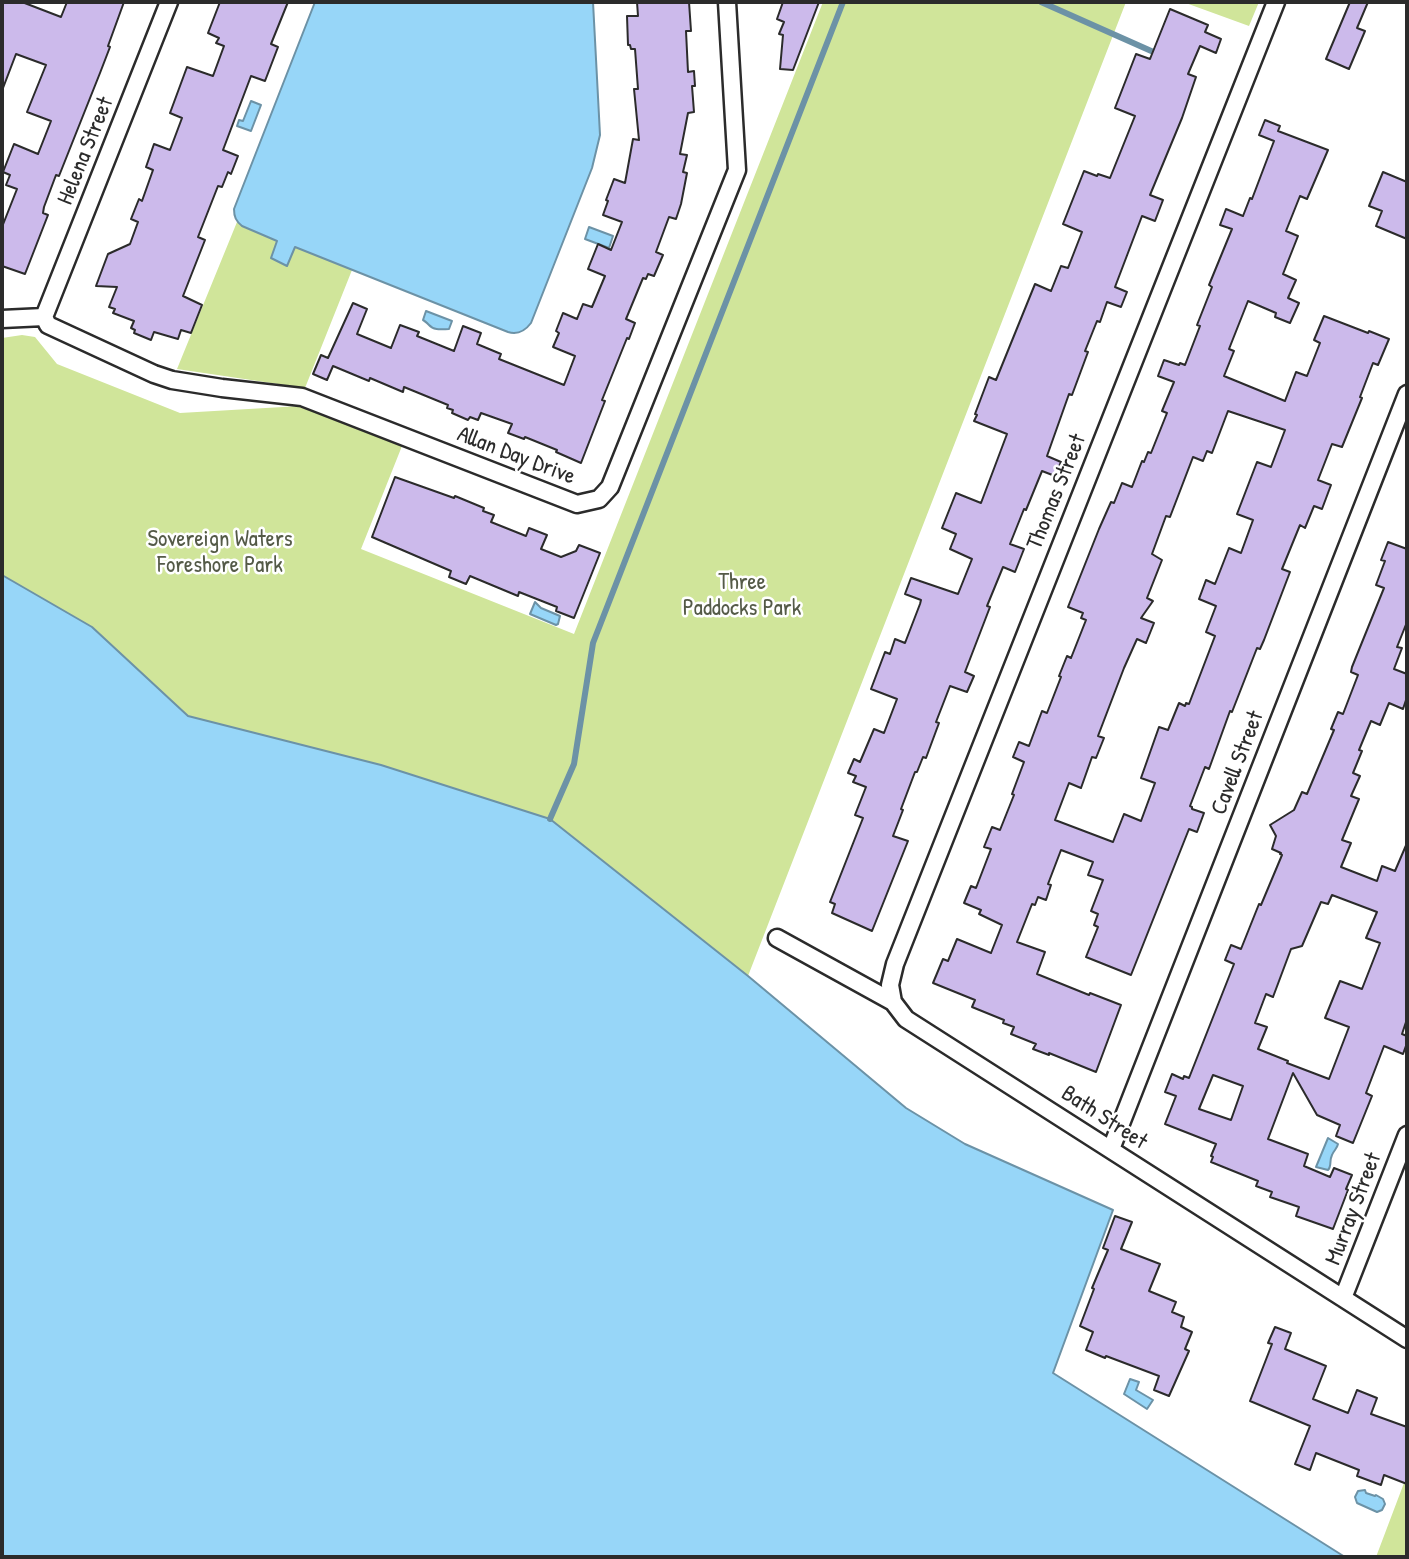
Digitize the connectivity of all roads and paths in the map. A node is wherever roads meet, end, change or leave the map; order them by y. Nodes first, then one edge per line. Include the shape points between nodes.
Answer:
1 (169, 2) edge
2 (727, 2) edge
3 (1276, 2) edge
4 (44, 317) junction
5 (2, 319) edge
6 (1407, 394) edge
7 (777, 938) dead end
8 (893, 1002) junction
9 (1407, 1135) edge
10 (1111, 1149) junction
11 (1343, 1298) junction
12 (1407, 1339) edge

1 - 4 street, Helena Street
2 - 4 street, Allan Day Drive via 737,170 610,487 599,499 577,504 302,397 172,380 48,325
3 - 8 street, Thomas Street via 895,964 890,985
4 - 5 street
6 - 10 street, Cavell Street
7 - 8 street, Bath Street
8 - 10 street, Bath Street via 906,1019
9 - 11 street, Murray Street
10 - 11 street, Bath Street
11 - 12 street, Bath Street

